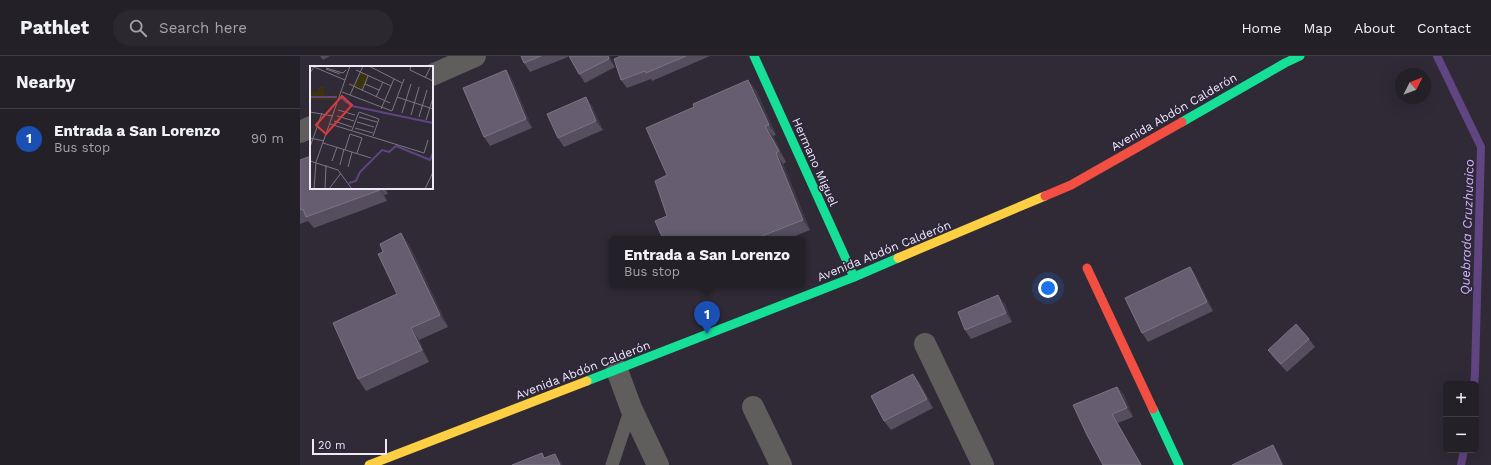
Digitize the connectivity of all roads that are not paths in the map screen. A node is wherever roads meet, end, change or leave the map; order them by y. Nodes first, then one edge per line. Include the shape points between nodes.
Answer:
1 (475, 56) edge
2 (754, 56) edge
3 (1300, 56) edge
4 (433, 75) edge
5 (310, 128) edge
6 (300, 132) edge
7 (1087, 268) dead end
8 (854, 277) junction
9 (925, 344) dead end
10 (617, 370) junction
11 (753, 407) dead end
12 (631, 408) junction
13 (369, 465) edge
14 (612, 465) edge
15 (658, 465) edge
16 (781, 465) edge
17 (983, 465) edge
18 (1179, 465) edge

1 - 4 street
2 - 8 street, Hermano Miguel
3 - 8 street, Avenida Abdón Calderón via 1072,185
5 - 6 street
7 - 18 street
8 - 10 street, Avenida Abdón Calderón
9 - 17 street
10 - 12 street
10 - 13 street, Avenida Abdón Calderón
11 - 16 street
12 - 14 lane
12 - 15 street

